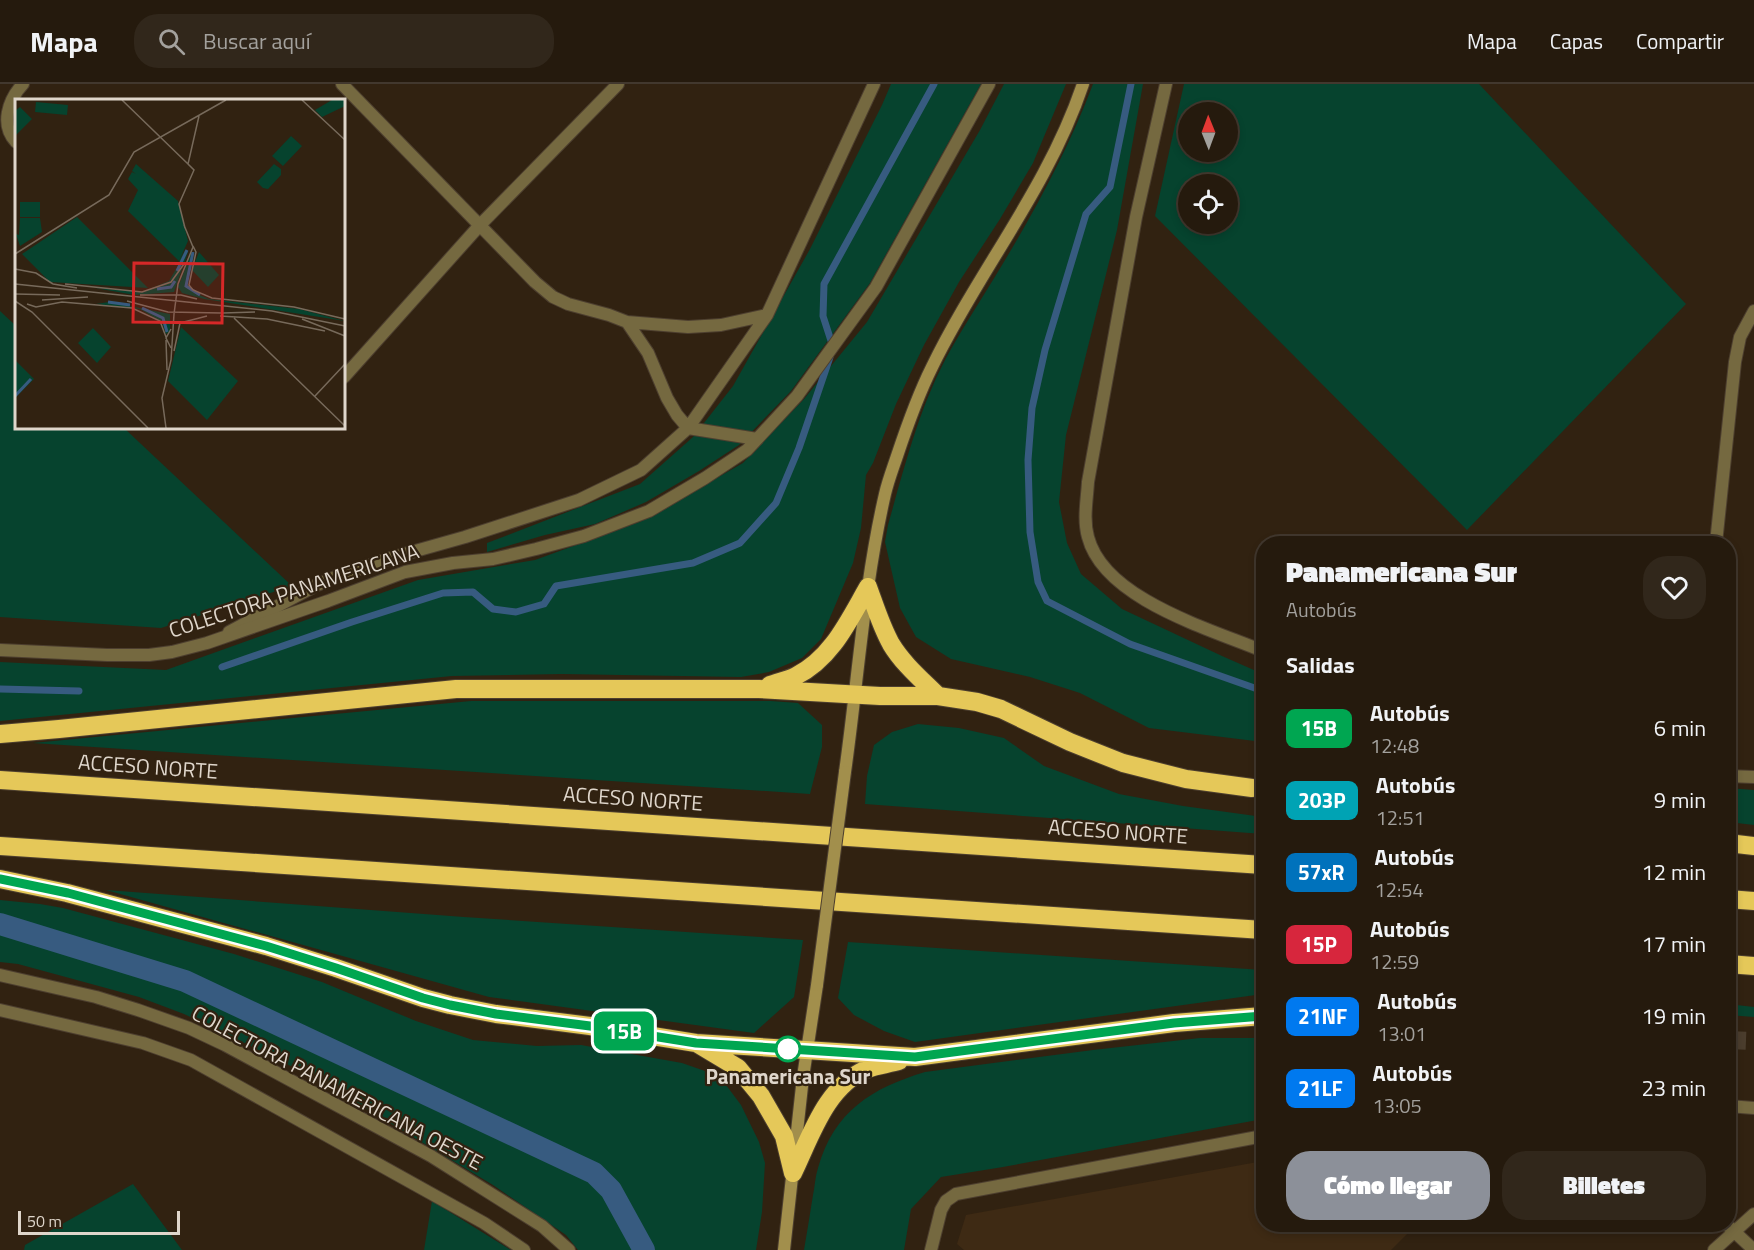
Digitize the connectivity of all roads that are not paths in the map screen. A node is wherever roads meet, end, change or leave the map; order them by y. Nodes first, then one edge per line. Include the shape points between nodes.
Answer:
1 (23, 84) edge
2 (342, 84) edge
3 (618, 84) edge
4 (874, 84) edge
5 (989, 84) edge
6 (1083, 84) edge
7 (1166, 84) edge
8 (15, 141) edge
9 (480, 225) junction
10 (1754, 311) edge
11 (767, 315) junction
12 (627, 322) junction
13 (345, 376) edge
14 (688, 428) junction
15 (757, 439) junction
16 (1717, 536) edge
17 (868, 587) junction
18 (207, 643) junction
19 (1256, 648) edge
20 (0, 650) edge
21 (759, 689) junction
22 (856, 693) junction
23 (938, 696) junction
24 (0, 734) edge
25 (1736, 776) edge
26 (1754, 777) edge
27 (0, 780) edge
28 (1252, 788) dead end
29 (1736, 844) edge
30 (0, 846) edge
31 (1754, 846) edge
32 (1256, 865) edge
33 (0, 879) edge
34 (1736, 900) edge
35 (1754, 901) edge
36 (1256, 930) edge
37 (1736, 965) edge
38 (1754, 966) edge
39 (0, 975) edge
40 (0, 1010) edge
41 (1256, 1017) edge
42 (696, 1043) junction
43 (807, 1050) junction
44 (915, 1057) junction
45 (1736, 1107) edge
46 (1754, 1108) edge
47 (1256, 1137) edge
48 (793, 1173) junction
49 (1754, 1214) edge
50 (1736, 1224) edge
51 (1727, 1232) edge
52 (1734, 1232) edge
53 (524, 1250) edge
54 (569, 1250) edge
55 (784, 1250) edge
56 (931, 1250) edge
57 (1714, 1250) edge
58 (1754, 1250) edge

1 - 8 street via 8,109 6,124
2 - 9 street
3 - 9 street
4 - 11 street
5 - 15 street, COLECTORA PANAMERICANA via 876,287 797,396
6 - 17 main road via 1039,184 932,367 885,493
7 - 19 street via 1136,217 1088,482 1088,537 1100,563 1132,593 1167,612
9 - 12 street via 553,297
9 - 13 street
10 - 16 street via 1740,337
11 - 12 street via 721,326
11 - 14 street
12 - 14 street via 648,353 667,398
14 - 15 street
14 - 18 street via 641,470 579,500 338,576
15 - 18 street, COLECTORA PANAMERICANA via 722,467 650,511 584,536 493,559 405,572
17 - 21 highway via 841,634 820,660 796,676
17 - 22 main road
17 - 23 highway via 892,645
18 - 20 street, COLECTORA PANAMERICANA via 149,655
21 - 22 highway
21 - 24 highway via 456,688
22 - 23 highway
22 - 43 main road, bridge
23 - 28 highway via 1001,709 1123,763 1186,779
25 - 26 street
27 - 32 highway, ACCESO NORTE
29 - 31 highway
30 - 36 highway
33 - 42 highway via 68,893 266,946 450,1005
34 - 35 highway
37 - 38 highway
39 - 54 street, COLECTORA PANAMERICANA OESTE via 96,997 216,1041 432,1156 542,1226
40 - 53 street via 143,1043 191,1060 484,1223
41 - 44 highway via 1174,1023
42 - 43 highway
42 - 48 highway via 738,1068 761,1096 784,1136
43 - 44 highway
43 - 48 main road
44 - 48 highway via 867,1069 842,1085 825,1107
45 - 46 street
47 - 56 street via 956,1194 941,1210
48 - 55 main road
49 - 50 street
51 - 57 street
52 - 58 street

